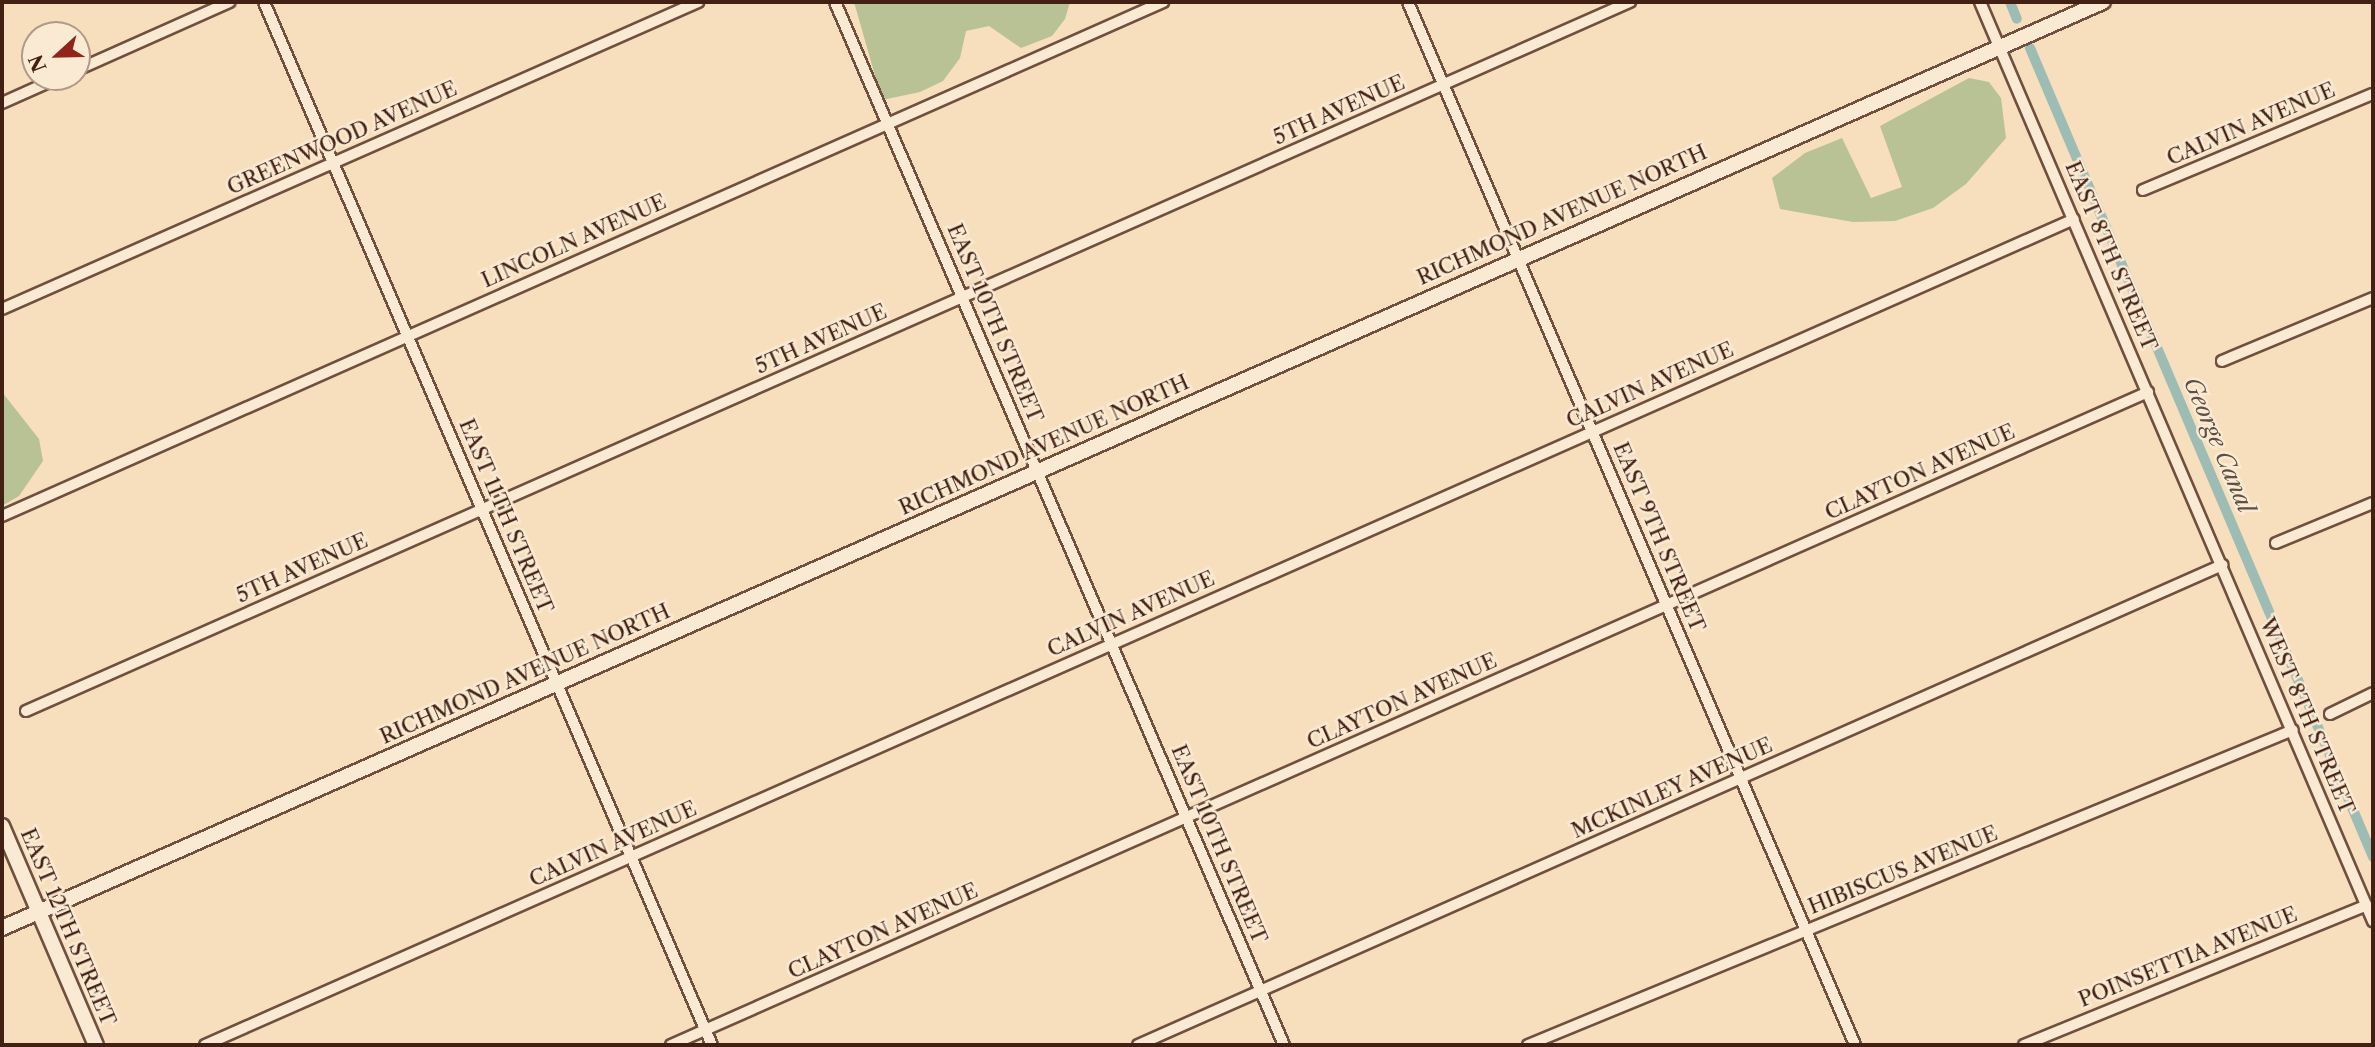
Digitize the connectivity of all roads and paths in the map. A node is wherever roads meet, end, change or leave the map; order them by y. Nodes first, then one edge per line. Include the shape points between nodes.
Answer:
1 (230, 2) edge
2 (264, 2) edge
3 (698, 2) edge
4 (835, 2) edge
5 (1163, 2) edge
6 (1408, 2) edge
7 (1630, 2) edge
8 (1980, 2) edge
9 (2103, 2) edge
10 (1998, 45) junction
11 (91, 64) edge
12 (1444, 84) junction
13 (29, 91) edge
14 (2373, 94) edge
15 (2, 103) edge
16 (888, 123) junction
17 (333, 163) junction
18 (2143, 190) dead end
19 (2074, 219) junction
20 (1518, 258) junction
21 (963, 298) junction
22 (2373, 298) edge
23 (2, 309) edge
24 (407, 336) junction
25 (2222, 361) dead end
26 (2148, 392) junction
27 (1593, 431) junction
28 (1038, 471) junction
29 (2373, 503) edge
30 (482, 509) junction
31 (2, 516) edge
32 (2276, 543) dead end
33 (2222, 565) junction
34 (1667, 604) junction
35 (1111, 644) junction
36 (556, 683) junction
37 (2373, 694) edge
38 (26, 711) dead end
39 (2330, 714) dead end
40 (2293, 730) junction
41 (1742, 778) junction
42 (1186, 817) junction
43 (2, 826) edge
44 (631, 856) junction
45 (2367, 905) junction
46 (39, 913) junction
47 (2373, 921) edge
48 (2, 928) edge
49 (1807, 931) junction
50 (1261, 992) junction
51 (706, 1030) junction
52 (96, 1045) edge
53 (205, 1045) edge
54 (671, 1045) edge
55 (712, 1045) edge
56 (1138, 1045) edge
57 (1284, 1045) edge
58 (1528, 1045) edge
59 (1855, 1045) edge
60 (2024, 1045) edge

1 - 11 street
2 - 17 street, EAST 11TH STREET
3 - 17 street, GREENWOOD AVENUE
4 - 16 street, EAST 10TH STREET
5 - 16 street, LINCOLN AVENUE
6 - 12 street, EAST 9TH STREET
7 - 12 street, 5TH AVENUE
8 - 10 street, EAST 8TH STREET
9 - 10 street, RICHMOND AVENUE NORTH
10 - 19 street, EAST 8TH STREET
10 - 20 street, RICHMOND AVENUE NORTH
12 - 20 street, EAST 9TH STREET
12 - 21 street, 5TH AVENUE
13 - 15 street
14 - 18 street, CALVIN AVENUE
16 - 21 street, EAST 10TH STREET
16 - 24 street, LINCOLN AVENUE
17 - 23 street, GREENWOOD AVENUE
17 - 24 street, EAST 11TH STREET
19 - 26 street, EAST 8TH STREET
19 - 27 street, CALVIN AVENUE
20 - 27 street, EAST 9TH STREET
20 - 28 street, RICHMOND AVENUE NORTH
21 - 28 street, EAST 10TH STREET
21 - 30 street, 5TH AVENUE
22 - 25 street
24 - 30 street, EAST 11TH STREET
24 - 31 street, LINCOLN AVENUE
26 - 33 street, EAST 8TH STREET
26 - 34 street, CLAYTON AVENUE
27 - 34 street, EAST 9TH STREET
27 - 35 street, CALVIN AVENUE
28 - 35 street, EAST 10TH STREET
28 - 36 street, RICHMOND AVENUE NORTH
29 - 32 street
30 - 36 street, EAST 11TH STREET
30 - 38 street, 5TH AVENUE
33 - 40 street, WEST 8TH STREET
33 - 41 street, MCKINLEY AVENUE
34 - 41 street, EAST 9TH STREET
34 - 42 street, CLAYTON AVENUE
35 - 42 street, EAST 10TH STREET
35 - 44 street, CALVIN AVENUE
36 - 44 street, EAST 11TH STREET
36 - 46 street, RICHMOND AVENUE NORTH
37 - 39 street
40 - 45 street, WEST 8TH STREET
40 - 49 street, HIBISCUS AVENUE
41 - 49 street, EAST 9TH STREET
41 - 50 street, MCKINLEY AVENUE
42 - 50 street, EAST 10TH STREET
42 - 51 street, CLAYTON AVENUE
43 - 46 street, EAST 12TH STREET
44 - 51 street, EAST 11TH STREET
44 - 53 street, CALVIN AVENUE
45 - 47 street, WEST 8TH STREET
45 - 60 street, POINSETTIA AVENUE
46 - 48 street, RICHMOND AVENUE NORTH
46 - 52 street, EAST 12TH STREET
49 - 58 street, HIBISCUS AVENUE
49 - 59 street, EAST 9TH STREET
50 - 56 street, MCKINLEY AVENUE
50 - 57 street, EAST 10TH STREET
51 - 54 street, CLAYTON AVENUE
51 - 55 street, EAST 11TH STREET

